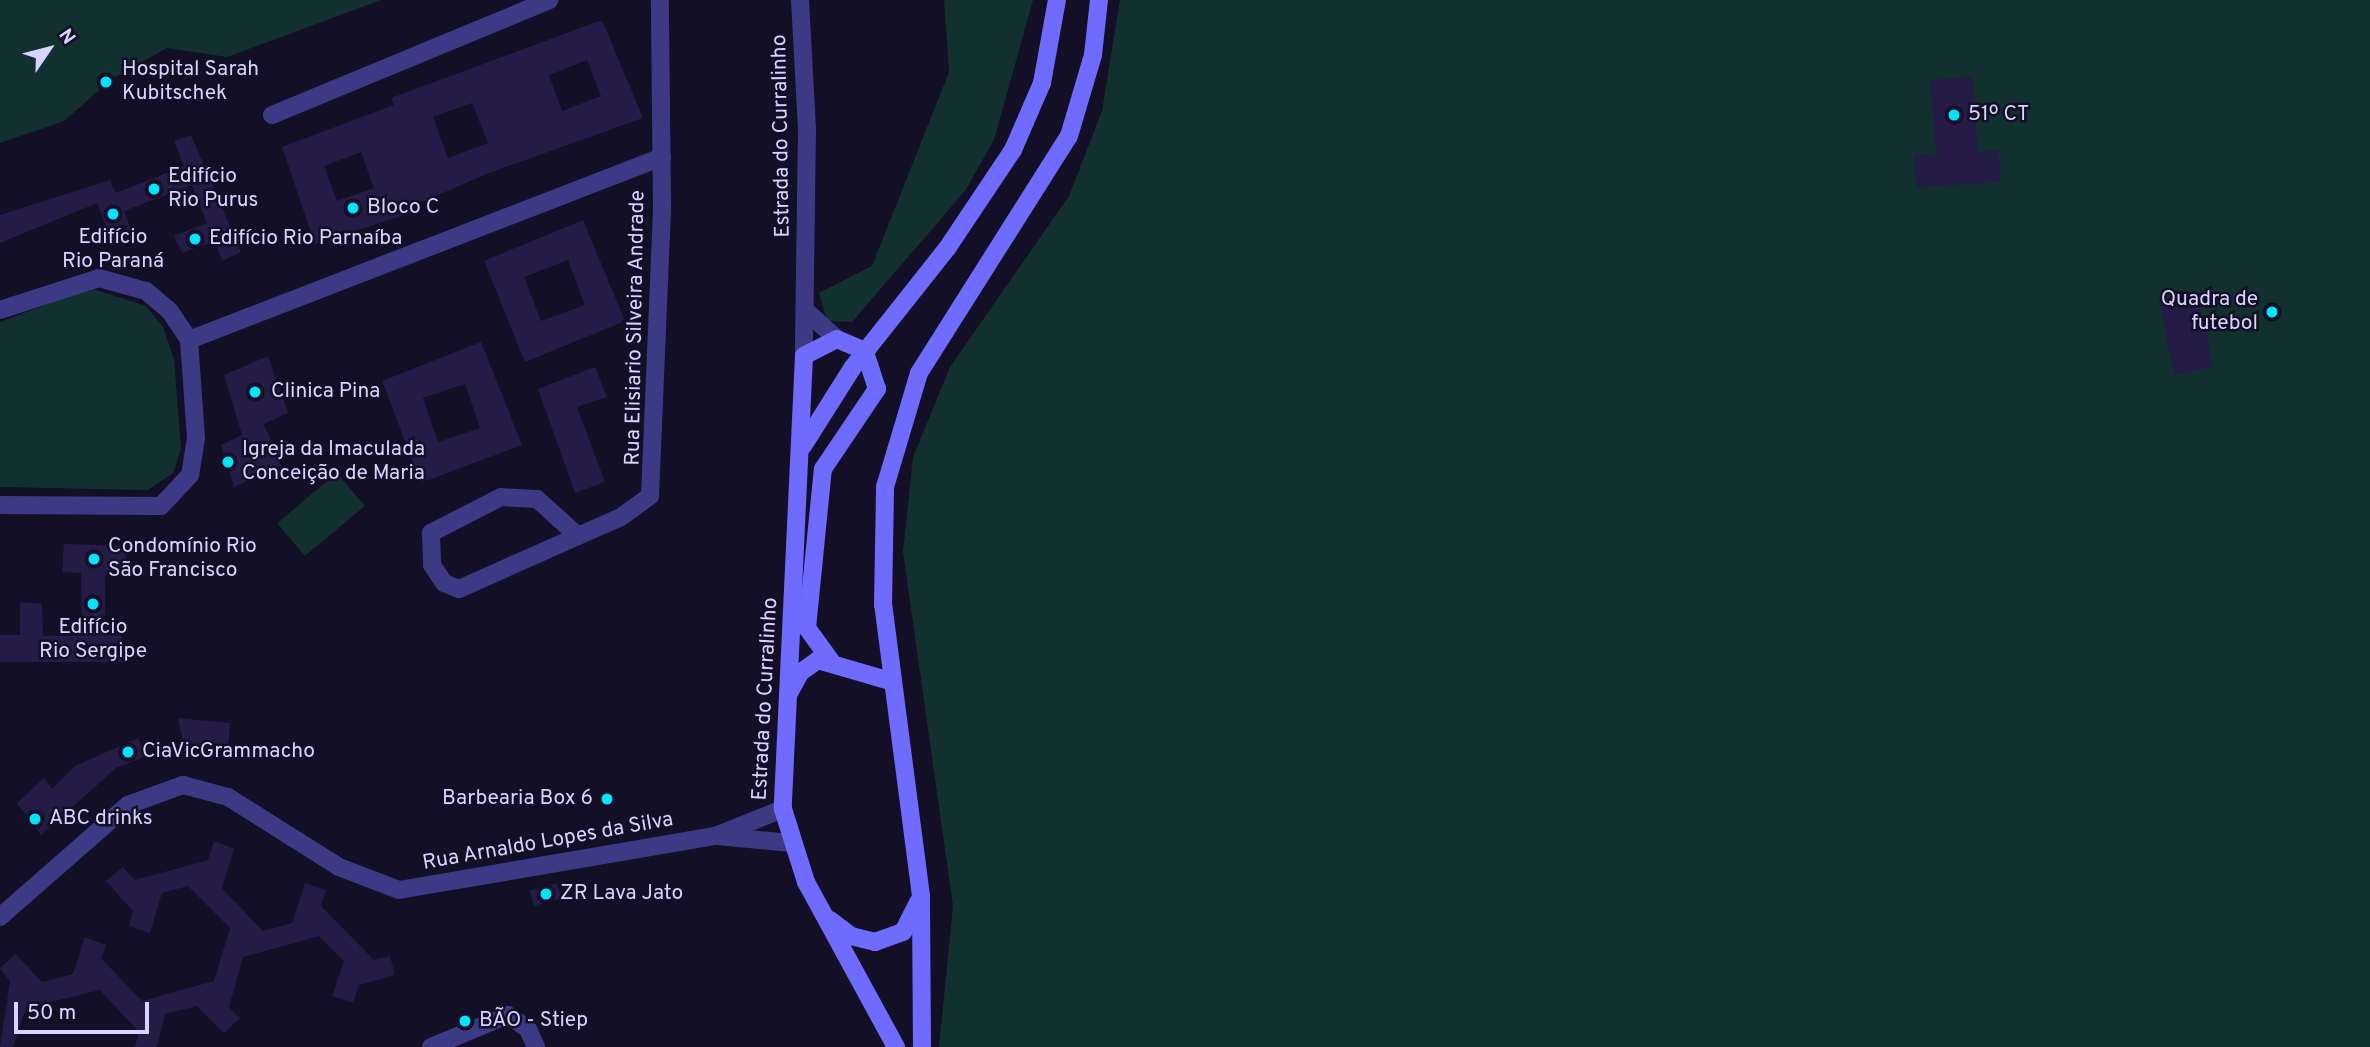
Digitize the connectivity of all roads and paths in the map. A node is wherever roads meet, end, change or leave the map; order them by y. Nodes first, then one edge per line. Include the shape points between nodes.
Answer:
1 (549, 0) edge
2 (660, 0) edge
3 (800, 0) edge
4 (1057, 0) edge
5 (1100, 0) edge
6 (272, 115) dead end
7 (662, 157) junction
8 (0, 310) edge
9 (807, 312) junction
10 (837, 339) junction
11 (189, 340) junction
12 (865, 351) junction
13 (804, 356) junction
14 (800, 453) junction
15 (0, 505) edge
16 (578, 536) junction
17 (831, 661) junction
18 (893, 682) junction
19 (785, 700) junction
20 (782, 809) junction
21 (715, 836) junction
22 (791, 843) junction
23 (921, 896) junction
24 (822, 913) junction
25 (0, 917) edge
26 (443, 1044) edge
27 (536, 1047) edge
28 (896, 1047) edge
29 (922, 1047) edge

1 - 6 street
2 - 7 street, Rua Elisiario Silveira Andrade
3 - 9 street, Estrada do Curralinho
4 - 12 street via 1042,83 1013,150 948,247
5 - 18 street via 1086,85 1058,158 933,349 898,425 881,521
7 - 11 street
7 - 16 street, Rua Elisiario Silveira Andrade via 656,476 640,505
8 - 11 street via 99,278 146,291 169,310
9 - 10 street
9 - 13 street, Estrada do Curralinho
10 - 12 street
10 - 13 street
11 - 15 street via 195,460 175,497 142,510
12 - 14 street
12 - 17 street via 877,389 823,469 807,628
13 - 14 street, Estrada do Curralinho
14 - 19 street, Estrada do Curralinho
16 - 16 street, Rua Elisiario Silveira Andrade via 458,589 444,583 432,565 431,533 444,522 519,495 553,509
17 - 18 street
17 - 19 street via 807,665
18 - 23 street
19 - 20 street, Estrada do Curralinho
20 - 21 street, Rua Arnaldo Lopes da Silva
20 - 22 street, Estrada do Curralinho
21 - 22 street, Rua Arnaldo Lopes da Silva
21 - 25 street, Rua Arnaldo Lopes da Silva via 399,890 338,867 228,797 184,785 128,805
22 - 24 street, Estrada do Curralinho
23 - 24 street via 903,932 875,942 851,936
23 - 29 street
24 - 28 street, Estrada do Curralinho
26 - 27 street via 508,1014 527,1029

